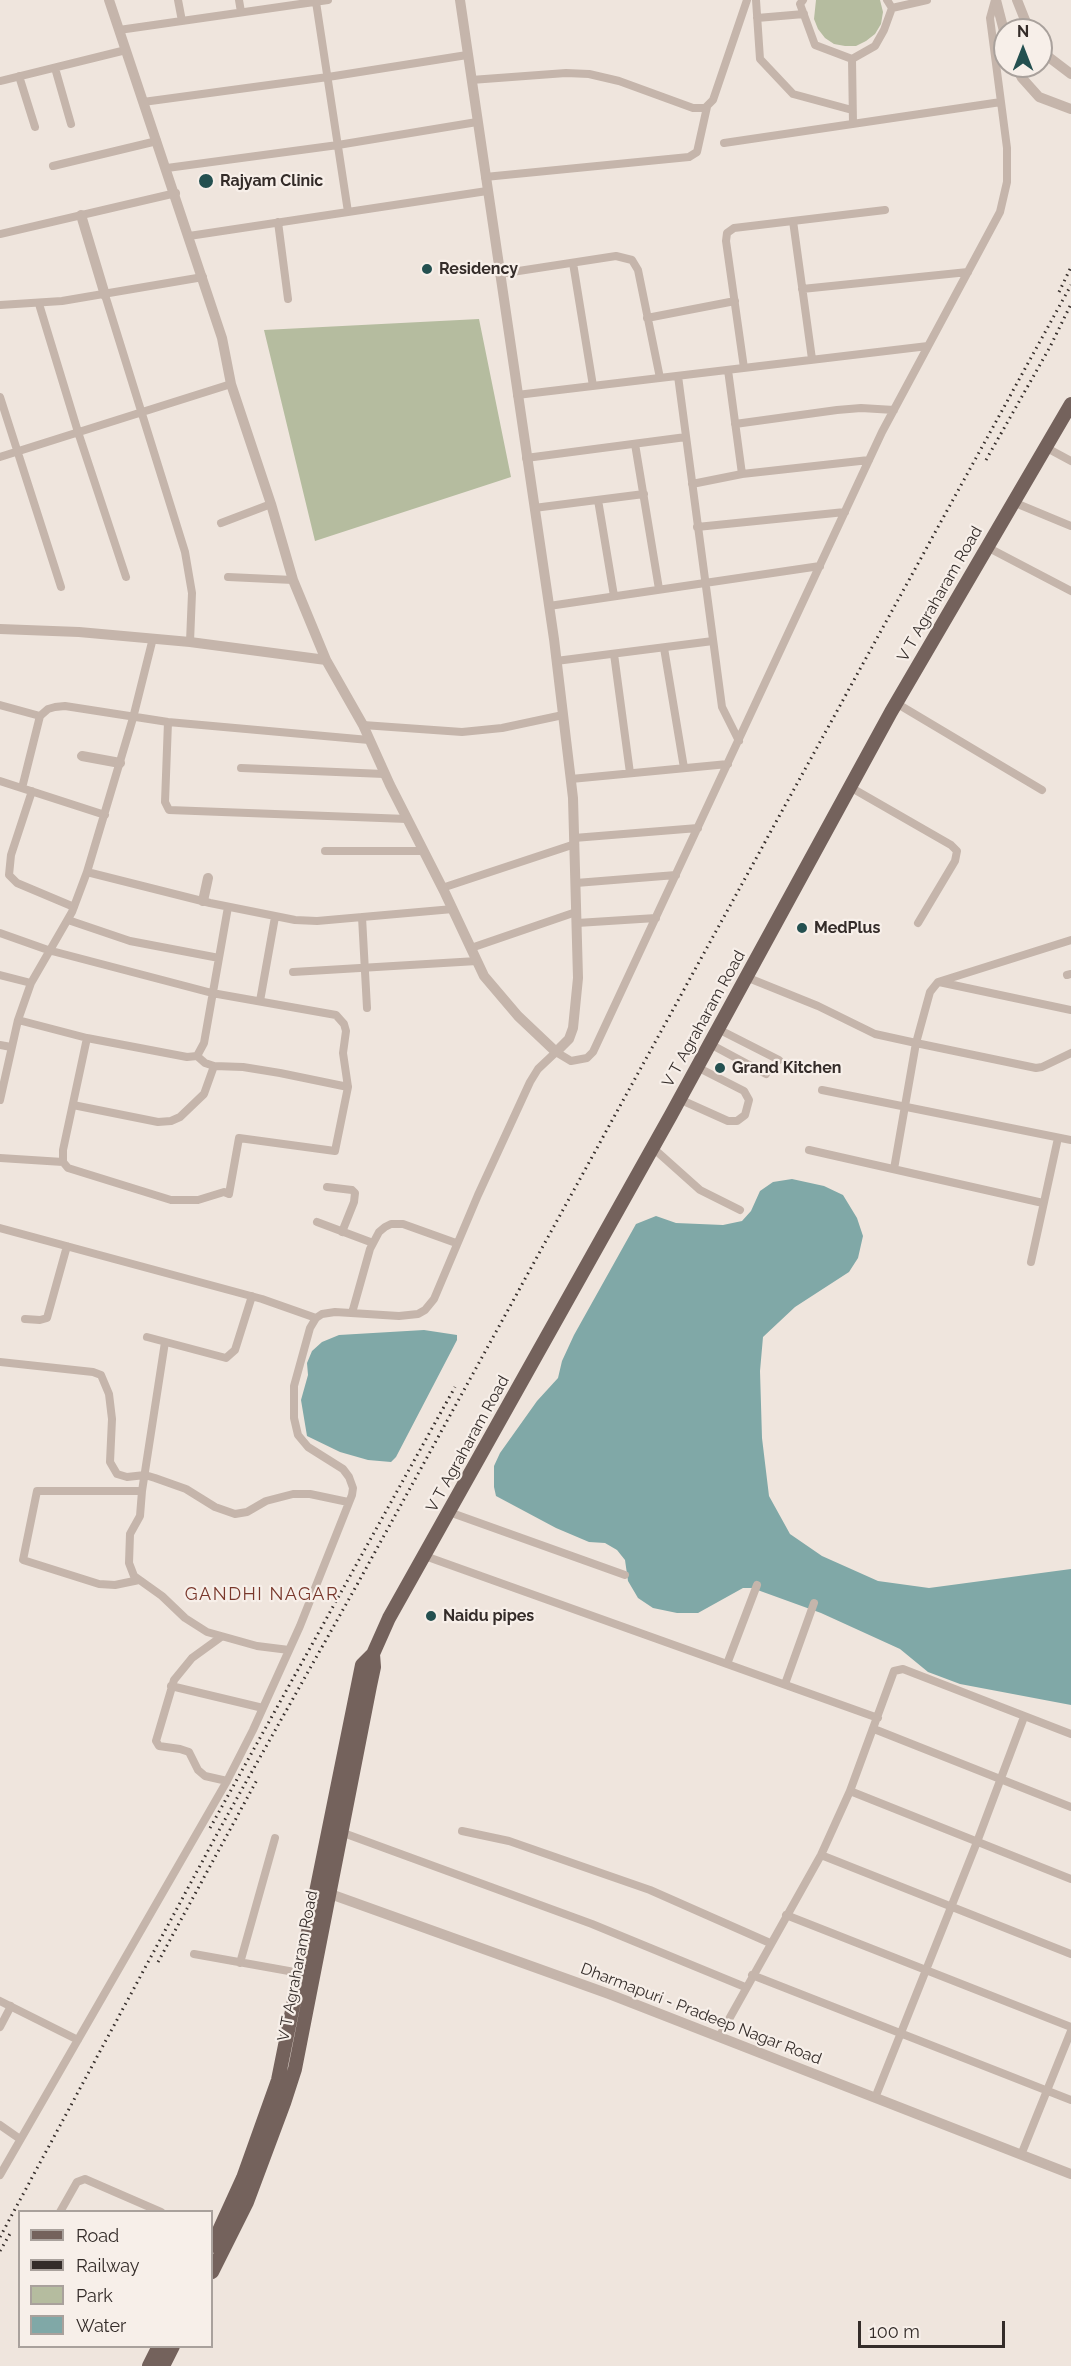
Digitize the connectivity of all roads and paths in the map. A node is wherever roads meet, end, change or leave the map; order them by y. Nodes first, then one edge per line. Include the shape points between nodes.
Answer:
1 (109, 0) edge
2 (178, 0) edge
3 (239, 0) edge
4 (328, 0) edge
5 (460, 0) edge
6 (747, 0) edge
7 (756, 0) edge
8 (803, 0) edge
9 (927, 0) edge
10 (995, 0) edge
11 (1017, 0) edge
12 (316, 2) junction
13 (889, 4) edge
14 (241, 12) junction
15 (804, 14) junction
16 (757, 18) junction
17 (1000, 18) edge
18 (1024, 18) edge
19 (182, 21) junction
20 (119, 30) junction
21 (126, 50) junction
22 (467, 55) junction
23 (852, 59) junction
24 (1053, 60) edge
25 (55, 68) junction
26 (1071, 74) edge
27 (19, 76) junction
28 (327, 77) junction
29 (1022, 78) edge
30 (471, 80) junction
31 (0, 81) edge
32 (143, 102) junction
33 (1001, 102) junction
34 (707, 107) junction
35 (852, 110) junction
36 (1071, 110) edge
37 (477, 122) junction
38 (72, 124) dead end
39 (853, 124) junction
40 (35, 127) dead end
41 (157, 141) junction
42 (724, 143) dead end
43 (338, 145) junction
44 (53, 166) dead end
45 (167, 168) junction
46 (484, 177) junction
47 (487, 191) junction
48 (176, 193) junction
49 (885, 210) dead end
50 (348, 212) junction
51 (81, 215) junction
52 (793, 221) junction
53 (278, 222) junction
54 (0, 234) edge
55 (189, 236) junction
56 (573, 263) junction
57 (968, 272) junction
58 (499, 274) junction
59 (203, 277) junction
60 (802, 289) junction
61 (105, 295) junction
62 (288, 299) dead end
63 (735, 301) junction
64 (39, 304) junction
65 (0, 305) edge
66 (647, 318) junction
67 (928, 346) junction
68 (812, 360) junction
69 (744, 368) junction
70 (728, 370) junction
71 (678, 376) junction
72 (660, 378) junction
73 (231, 384) junction
74 (594, 386) junction
75 (517, 395) junction
76 (0, 398) edge
77 (1071, 404) edge
78 (894, 410) junction
79 (141, 413) junction
80 (735, 424) junction
81 (78, 432) junction
82 (686, 437) junction
83 (635, 444) junction
84 (1045, 447) junction
85 (17, 451) junction
86 (0, 457) edge
87 (526, 459) junction
88 (869, 460) junction
89 (1071, 461) edge
90 (742, 474) junction
91 (692, 484) junction
92 (644, 494) junction
93 (598, 500) junction
94 (1013, 502) junction
95 (271, 504) junction
96 (534, 508) junction
97 (845, 512) junction
98 (221, 523) dead end
99 (1071, 526) edge
100 (697, 527) junction
101 (987, 547) junction
102 (820, 566) junction
103 (126, 577) dead end
104 (228, 577) dead end
105 (292, 580) junction
106 (704, 582) junction
107 (61, 587) dead end
108 (659, 589) junction
109 (1071, 591) edge
110 (614, 596) junction
111 (549, 606) junction
112 (0, 629) edge
113 (153, 638) junction
114 (713, 641) junction
115 (190, 642) junction
116 (664, 648) junction
117 (614, 654) junction
118 (326, 660) junction
119 (556, 661) junction
120 (896, 703) junction
121 (0, 705) edge
122 (563, 715) junction
123 (40, 716) junction
124 (133, 718) junction
125 (168, 722) junction
126 (363, 725) junction
127 (369, 740) junction
128 (739, 741) junction
129 (82, 756) dead end
130 (120, 763) junction
131 (728, 764) junction
132 (241, 768) dead end
133 (684, 768) junction
134 (630, 773) junction
135 (384, 774) junction
136 (571, 779) junction
137 (0, 781) edge
138 (850, 787) junction
139 (22, 788) junction
140 (1041, 790) dead end
141 (32, 791) junction
142 (105, 815) junction
143 (407, 819) junction
144 (698, 828) junction
145 (574, 841) junction
146 (325, 851) dead end
147 (423, 851) junction
148 (87, 872) junction
149 (676, 875) junction
150 (208, 878) dead end
151 (576, 883) junction
152 (442, 888) junction
153 (202, 901) junction
154 (74, 907) junction
155 (228, 907) junction
156 (453, 909) junction
157 (275, 917) junction
158 (362, 917) junction
159 (577, 917) junction
160 (656, 918) junction
161 (71, 921) dead end
162 (918, 923) dead end
163 (0, 933) edge
164 (1071, 939) edge
165 (471, 948) junction
166 (48, 950) junction
167 (219, 958) junction
168 (477, 961) junction
169 (365, 969) junction
170 (293, 972) dead end
171 (0, 975) edge
172 (746, 977) junction
173 (938, 982) junction
174 (31, 983) junction
175 (212, 993) junction
176 (260, 1001) junction
177 (367, 1008) dead end
178 (1071, 1010) edge
179 (18, 1020) junction
180 (718, 1029) junction
181 (87, 1038) junction
182 (916, 1043) junction
183 (710, 1044) junction
184 (0, 1045) edge
185 (12, 1047) junction
186 (556, 1053) junction
187 (1071, 1053) edge
188 (197, 1056) junction
189 (779, 1060) dead end
190 (214, 1066) junction
191 (697, 1067) junction
192 (766, 1074) dead end
193 (348, 1087) junction
194 (822, 1090) dead end
195 (680, 1099) junction
196 (0, 1100) edge
197 (73, 1105) junction
198 (906, 1106) junction
199 (1058, 1138) junction
200 (1071, 1140) edge
201 (652, 1148) junction
202 (809, 1150) dead end
203 (0, 1158) edge
204 (63, 1162) junction
205 (894, 1169) junction
206 (327, 1187) dead end
207 (1043, 1203) junction
208 (740, 1210) dead end
209 (317, 1222) dead end
210 (0, 1228) edge
211 (342, 1232) junction
212 (456, 1243) junction
213 (373, 1244) junction
214 (67, 1246) junction
215 (1031, 1262) dead end
216 (252, 1296) junction
217 (352, 1313) junction
218 (316, 1318) junction
219 (25, 1319) dead end
220 (147, 1337) dead end
221 (165, 1342) junction
222 (0, 1362) edge
223 (145, 1475) junction
224 (142, 1491) junction
225 (348, 1502) junction
226 (449, 1512) junction
227 (425, 1556) junction
228 (625, 1575) dead end
229 (139, 1580) junction
230 (757, 1586) dead end
231 (814, 1603) dead end
232 (221, 1637) junction
233 (289, 1650) junction
234 (727, 1664) junction
235 (785, 1684) junction
236 (171, 1686) junction
237 (262, 1708) junction
238 (1024, 1717) junction
239 (878, 1718) junction
240 (874, 1729) junction
241 (1071, 1734) edge
242 (227, 1780) junction
243 (1001, 1780) junction
244 (850, 1791) junction
245 (1071, 1807) edge
246 (335, 1830) junction
247 (462, 1831) dead end
248 (274, 1838) dead end
249 (977, 1842) junction
250 (821, 1855) junction
251 (1071, 1879) edge
252 (323, 1892) junction
253 (951, 1908) junction
254 (786, 1915) junction
255 (770, 1943) junction
256 (194, 1954) dead end
257 (1071, 1954) edge
258 (240, 1963) junction
259 (926, 1970) junction
260 (300, 1973) junction
261 (752, 1975) junction
262 (745, 1987) junction
263 (0, 2001) edge
264 (10, 2006) junction
265 (0, 2027) edge
266 (1071, 2027) edge
267 (1071, 2031) edge
268 (900, 2033) junction
269 (719, 2037) junction
270 (78, 2040) junction
271 (1048, 2091) junction
272 (875, 2098) junction
273 (1071, 2100) edge
274 (0, 2125) edge
275 (20, 2139) junction
276 (1021, 2155) junction
277 (1071, 2174) edge
278 (0, 2175) edge
279 (61, 2210) edge
280 (159, 2210) edge
281 (217, 2240) edge
282 (213, 2266) edge
283 (158, 2348) edge
284 (172, 2348) edge
285 (149, 2366) edge
286 (163, 2366) edge

1 - 20 street
2 - 19 street
3 - 14 street
4 - 12 street
5 - 22 street
6 - 34 street via 713,100
7 - 16 street
8 - 15 street via 800,4
9 - 13 street
10 - 17 street
10 - 33 street via 990,18
11 - 18 street
12 - 14 street
12 - 28 street
13 - 23 street via 884,30 875,46
14 - 19 street
15 - 16 street
15 - 23 street via 815,45
16 - 35 street via 760,59 793,94
19 - 20 street
20 - 21 street
21 - 25 street
21 - 32 street
22 - 28 street
22 - 30 street
23 - 35 street
24 - 26 street
25 - 27 street
25 - 38 street
27 - 31 street
27 - 40 street
28 - 32 street
28 - 43 street
29 - 36 street via 1039,97
30 - 34 street via 589,74 693,108
30 - 37 street
32 - 41 street
33 - 39 street
33 - 57 street via 1007,182 1000,212
34 - 46 street via 697,152 689,157
35 - 39 street
37 - 43 street
37 - 46 street
39 - 42 street
41 - 44 street
41 - 45 street
43 - 45 street
43 - 50 street
45 - 48 street
46 - 47 street
47 - 50 street
47 - 58 street
48 - 51 street
48 - 55 street
49 - 52 street
50 - 53 street
51 - 54 street
51 - 61 street
52 - 60 street
52 - 63 street via 734,228 728,233
53 - 55 street
53 - 62 street
55 - 59 street
56 - 58 street
56 - 66 street via 616,256 632,260 638,270
56 - 74 street
57 - 60 street
57 - 67 street
58 - 75 street
59 - 61 street
59 - 73 street
60 - 68 street
61 - 64 street
61 - 79 street
63 - 66 street
63 - 69 street
64 - 65 street
64 - 81 street
66 - 72 street
67 - 68 street
67 - 78 street
68 - 69 street
69 - 70 street
70 - 71 street
70 - 80 street
71 - 72 street
71 - 82 street
72 - 74 street
73 - 79 street
73 - 95 street
74 - 75 street
75 - 87 street
76 - 85 street
77 - 84 main road, V T Agraharam Road
78 - 80 street via 837,410
78 - 88 street
79 - 81 street
79 - 115 street via 187,563 192,593
80 - 90 street
81 - 85 street
81 - 103 street
82 - 83 street
82 - 91 street
83 - 87 street
83 - 92 street
84 - 89 street
84 - 94 main road, V T Agraharam Road
85 - 86 street
85 - 107 street
87 - 96 street
88 - 90 street
88 - 97 street
90 - 91 street
91 - 100 street
92 - 93 street
92 - 108 street
93 - 96 street
93 - 110 street
94 - 99 street
94 - 101 main road, V T Agraharam Road
95 - 98 street
95 - 105 street
96 - 111 street
97 - 100 street
97 - 102 street
100 - 106 street
101 - 109 street
101 - 120 main road, V T Agraharam Road
102 - 106 street
102 - 128 street
104 - 105 street
105 - 118 street
106 - 108 street
106 - 114 street
108 - 110 street
110 - 111 street
111 - 119 street
112 - 113 street
113 - 115 street
113 - 124 street
114 - 116 street
114 - 128 street via 722,707
115 - 118 street
116 - 117 street
116 - 133 street
117 - 119 street
117 - 134 street
118 - 126 street
119 - 122 street
120 - 138 main road, V T Agraharam Road
120 - 140 street
121 - 123 street
122 - 126 street via 462,732
122 - 136 street
123 - 124 street via 48,709 65,706
123 - 139 street
124 - 125 street
124 - 130 street
125 - 127 street
125 - 143 street via 165,802 169,810
126 - 127 street
127 - 135 street
128 - 131 street
129 - 130 street
130 - 142 street
131 - 133 street
131 - 144 street
132 - 135 street
133 - 134 street
134 - 136 street
135 - 143 street
136 - 145 street
137 - 139 street
138 - 162 street via 957,851 955,861
138 - 172 main road, V T Agraharam Road
139 - 141 street
141 - 142 street
141 - 154 street via 10,855 9,875 17,883
142 - 148 street
143 - 147 street
144 - 145 street
144 - 149 street
145 - 151 street
145 - 152 street
146 - 147 street
147 - 152 street
148 - 153 street
148 - 154 street
149 - 151 street
149 - 160 street
150 - 153 street
151 - 159 street
152 - 156 street
153 - 155 street
154 - 166 street
155 - 157 street
155 - 167 street
156 - 158 street
156 - 165 street
157 - 158 street via 317,921
157 - 176 street
158 - 169 street
159 - 160 street
159 - 165 street
159 - 186 street via 578,978 573,1028
160 - 186 street via 594,1052 587,1058 571,1061
161 - 167 street via 130,941
163 - 166 street
164 - 173 street
165 - 168 street
166 - 174 street
166 - 175 street
167 - 175 street
168 - 169 street
168 - 186 street via 484,976 518,1016
169 - 170 street
169 - 177 street
171 - 174 street
172 - 180 main road, V T Agraharam Road
172 - 182 street via 875,1034
173 - 178 street
173 - 182 street via 930,992
174 - 179 street
175 - 176 street
175 - 188 street via 204,1043
176 - 193 street via 332,1012 340,1018 346,1031 343,1053
179 - 181 street
179 - 185 street
180 - 183 main road, V T Agraharam Road
180 - 189 street
181 - 188 street
181 - 197 street
182 - 187 street via 1036,1068
182 - 198 street
183 - 191 main road, V T Agraharam Road
183 - 192 street
184 - 185 street
185 - 196 street
186 - 212 street via 530,1082
188 - 190 street
190 - 193 street
190 - 197 street via 204,1094 171,1121 158,1122
191 - 195 main road, V T Agraharam Road
191 - 195 street via 744,1091 749,1100 745,1114 737,1121 728,1121
193 - 204 street via 335,1151 239,1138 229,1194 171,1200 68,1168
194 - 198 street
195 - 201 main road, V T Agraharam Road
197 - 204 street
198 - 199 street
198 - 205 street
199 - 200 street
199 - 207 street
201 - 208 street via 700,1190
201 - 226 main road, V T Agraharam Road
202 - 205 street
203 - 204 street
205 - 207 street
206 - 211 street via 355,1193
207 - 215 street
209 - 211 street
210 - 214 street
211 - 213 street
212 - 213 street via 397,1224 379,1232
212 - 217 street via 434,1299 425,1310 399,1316
213 - 217 street
214 - 216 street
214 - 219 street via 47,1318
216 - 218 street
216 - 221 street via 230,1356 221,1358
217 - 218 street via 335,1312
218 - 225 street via 294,1386 294,1418 298,1435 308,1447 349,1477 353,1488
220 - 221 street
221 - 223 street
222 - 223 street via 101,1375 109,1394 113,1470 126,1477
223 - 224 street
223 - 225 street via 186,1489 235,1514 293,1494
224 - 229 street via 140,1516 130,1534 131,1570
224 - 229 street via 38,1491 23,1560 99,1584
225 - 233 street
226 - 227 main road, V T Agraharam Road
226 - 228 street
227 - 234 street
227 - 246 main road, V T Agraharam Road via 373,1654 374,1667
229 - 232 street via 197,1626
230 - 234 street
231 - 235 street
232 - 233 street
232 - 236 street via 192,1658
233 - 237 street
234 - 235 street
235 - 239 street
236 - 237 street
236 - 242 street via 156,1744 189,1752 205,1776
237 - 242 street
238 - 239 street via 900,1669 893,1674
238 - 241 street
238 - 243 street
239 - 240 street
240 - 243 street
240 - 244 street
242 - 270 street
243 - 245 street
243 - 249 street
244 - 249 street
244 - 250 street
246 - 252 main road, V T Agraharam Road
246 - 262 street via 592,1924
247 - 255 street via 509,1841 619,1878
248 - 258 street
249 - 251 street
249 - 253 street
250 - 253 street
250 - 254 street
252 - 260 main road, V T Agraharam Road
252 - 269 street, Dharmapuri - Pradeep Nagar Road
252 - 281 main road, V T Agraharam Road via 295,2069 247,2202
253 - 257 street
253 - 259 street
254 - 255 street
254 - 259 street
255 - 261 street
256 - 258 street
258 - 260 street
259 - 266 street
259 - 268 street
260 - 281 main road, V T Agraharam Road via 278,2080
261 - 262 street
261 - 268 street
262 - 269 street
263 - 264 street
264 - 265 street
264 - 270 street
267 - 271 street
268 - 271 street
268 - 272 street
269 - 272 street, Dharmapuri - Pradeep Nagar Road
270 - 275 street
271 - 273 street
271 - 276 street
272 - 276 street, Dharmapuri - Pradeep Nagar Road
274 - 275 street
275 - 278 street
276 - 277 street, Dharmapuri - Pradeep Nagar Road
279 - 280 street via 77,2182 85,2179
281 - 282 main road, V T Agraharam Road
283 - 285 main road
284 - 286 main road

